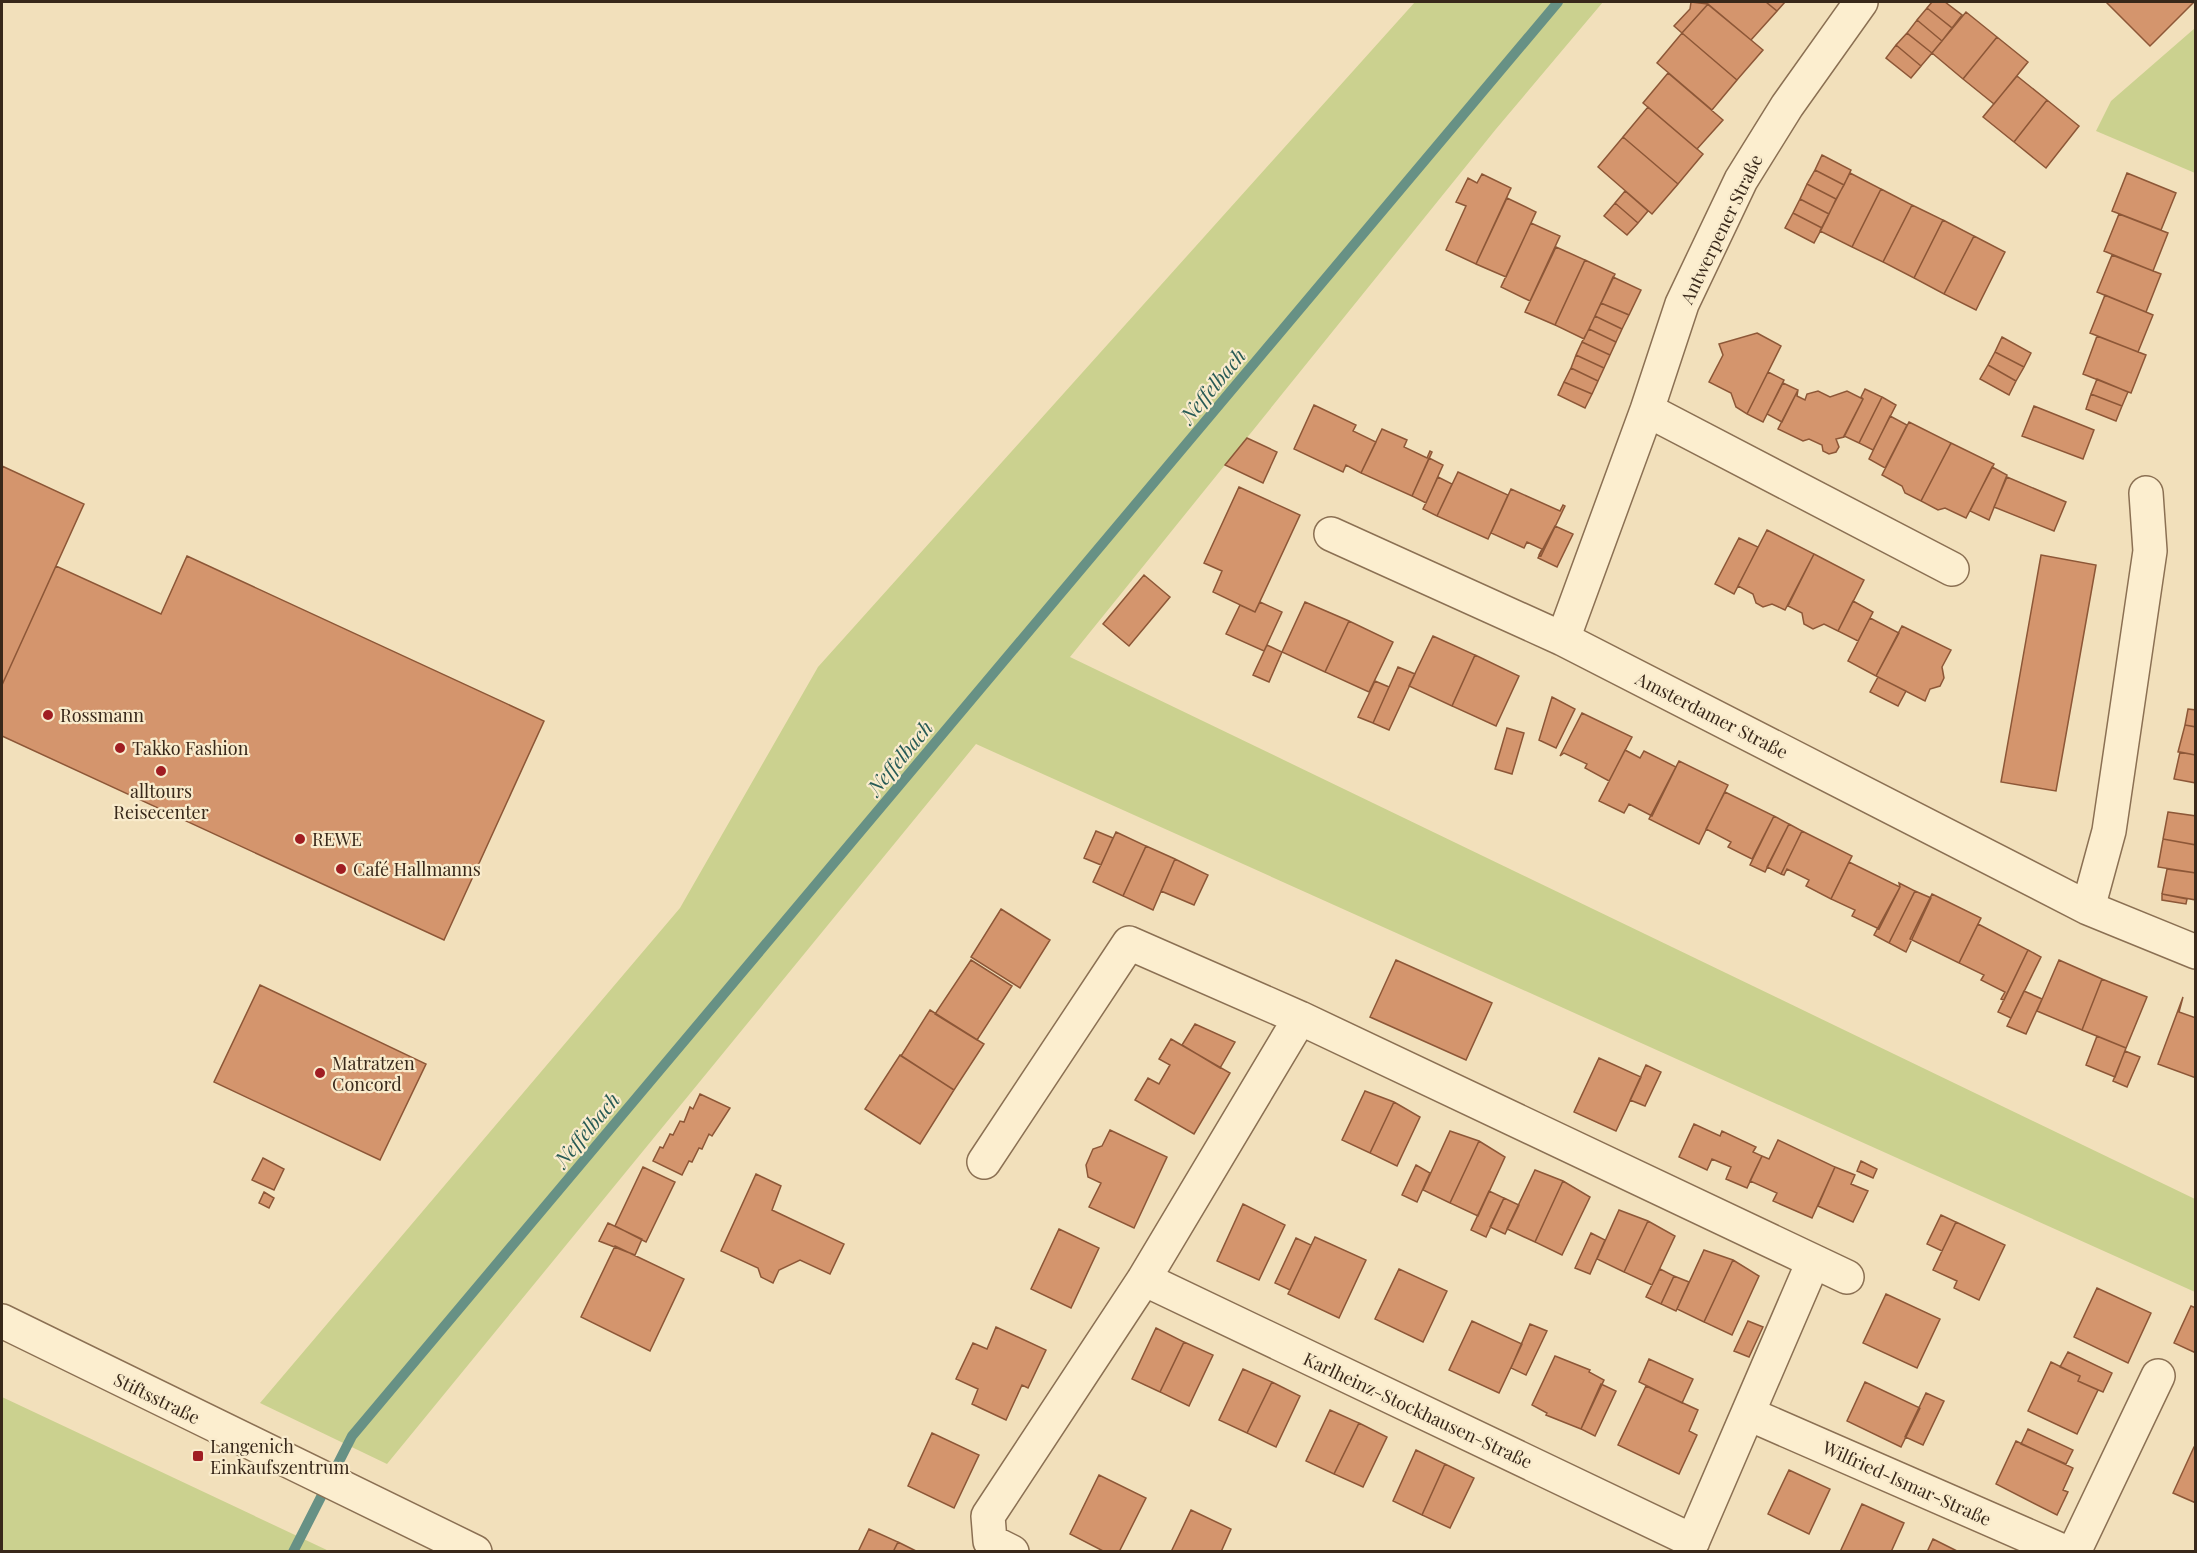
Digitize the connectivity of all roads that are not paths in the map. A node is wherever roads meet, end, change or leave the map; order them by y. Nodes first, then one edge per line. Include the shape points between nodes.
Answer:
1 (1861, 2) edge
2 (1647, 410) junction
3 (2146, 493) dead end
4 (1331, 534) dead end
5 (1952, 569) dead end
6 (1563, 639) junction
7 (2088, 908) junction
8 (2196, 952) edge
9 (1300, 1018) junction
10 (984, 1162) dead end
11 (1813, 1262) junction
12 (1847, 1277) dead end
13 (1143, 1279) junction
14 (2, 1321) edge
15 (2158, 1376) dead end
16 (1749, 1414) junction
17 (1691, 1546) edge
18 (475, 1551) edge
19 (1012, 1551) edge
20 (2065, 1551) edge
21 (2074, 1551) edge

1 - 2 street, Antwerpener Straße via 1787,106 1741,180 1683,304
2 - 5 street
2 - 6 street, Antwerpener Straße
3 - 7 street via 2150,551 2109,831
4 - 6 street, Amsterdamer Straße
6 - 7 street, Amsterdamer Straße
7 - 8 street, Amsterdamer Straße
9 - 10 street via 1129,943
9 - 11 street
9 - 13 street
11 - 12 street
11 - 16 street, Karlheinz-Stockhausen-Straße
13 - 17 street, Karlheinz-Stockhausen-Straße
13 - 19 street via 988,1516 990,1541
14 - 18 street, Stiftsstraße
15 - 21 street
16 - 17 street, Karlheinz-Stockhausen-Straße
16 - 20 street, Wilfried-Ismar-Straße

